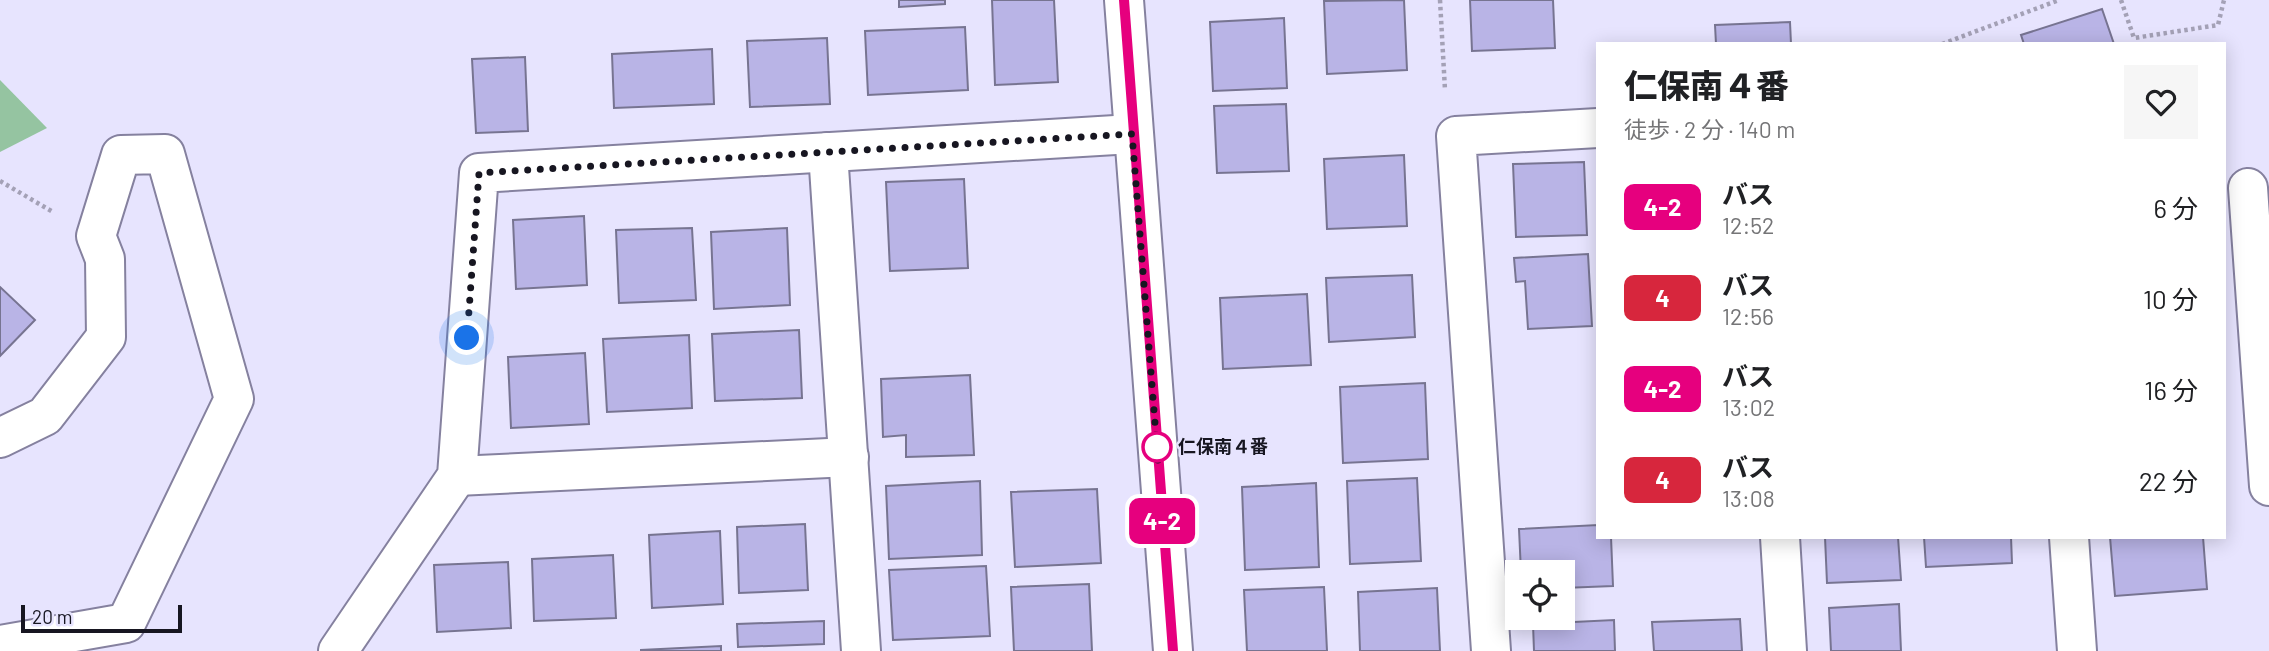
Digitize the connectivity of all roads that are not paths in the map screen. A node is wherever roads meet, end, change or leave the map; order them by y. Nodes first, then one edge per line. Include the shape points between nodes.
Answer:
1 (1124, 0) edge
2 (1596, 128) edge
3 (1132, 134) junction
4 (828, 152) junction
5 (2247, 189) edge
6 (0, 438) edge
7 (849, 457) junction
8 (457, 476) junction
9 (2269, 486) edge
10 (1780, 539) edge
11 (2069, 539) edge
12 (0, 645) edge
13 (338, 651) edge
14 (861, 651) edge
15 (1172, 651) edge
16 (1491, 651) edge
17 (1787, 651) edge
18 (2077, 651) edge

1 - 3 street
2 - 16 street via 1456,136
3 - 4 street
3 - 15 street
4 - 7 street
4 - 8 street via 479,173
5 - 9 street
6 - 12 street via 45,416 106,337 105,259 96,236 121,155 165,154 234,399 127,623
7 - 8 street
7 - 14 street
8 - 13 street
10 - 17 street
11 - 18 street

